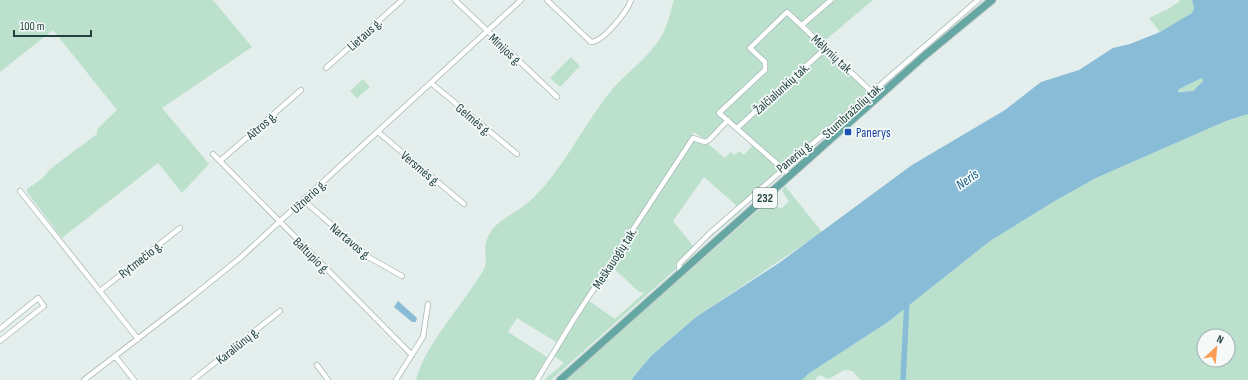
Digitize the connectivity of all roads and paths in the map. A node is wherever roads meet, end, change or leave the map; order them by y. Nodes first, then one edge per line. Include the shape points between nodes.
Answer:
1 (402, 0) edge
2 (455, 0) edge
3 (521, 0) edge
4 (547, 0) edge
5 (631, 0) edge
6 (831, 0) edge
7 (978, 0) edge
8 (992, 0) edge
9 (802, 25) junction
10 (487, 31) junction
11 (826, 48) junction
12 (326, 68) dead end
13 (432, 83) junction
14 (301, 90) dead end
15 (872, 92) junction
16 (557, 97) dead end
17 (878, 97) junction
18 (728, 120) junction
19 (738, 128) junction
20 (378, 132) junction
21 (213, 154) dead end
22 (517, 154) dead end
23 (220, 161) junction
24 (784, 170) junction
25 (790, 175) junction
26 (20, 191) dead end
27 (303, 200) junction
28 (464, 204) dead end
29 (280, 222) junction
30 (180, 228) dead end
31 (680, 272) junction
32 (402, 276) dead end
33 (100, 291) junction
34 (428, 304) dead end
35 (280, 311) dead end
36 (0, 329) edge
37 (138, 339) junction
38 (0, 341) edge
39 (412, 355) junction
40 (115, 356) junction
41 (316, 365) dead end
42 (84, 380) edge
43 (134, 380) edge
44 (193, 380) edge
45 (328, 380) edge
46 (396, 380) edge
47 (537, 380) edge
48 (560, 380) edge

1 - 12 street, Lietaus g.
2 - 10 street, Minijos g.
3 - 10 street, Užnerio g.
4 - 5 street via 591,42 599,40 627,11
6 - 9 street
7 - 15 street, Stumbražolių tak.
8 - 17 main road, Panerių g. / 232
9 - 11 street, Mėlynių tak.
9 - 18 street, Mėlynių tak. via 787,12 750,48 765,62 765,70 719,113
10 - 13 street, Užnerio g.
10 - 16 street, Minijos g.
11 - 15 street, Mėlynių tak.
11 - 19 street, Žalčialunkių tak.
13 - 20 street, Užnerio g.
13 - 22 street, Gelmės g.
14 - 23 street, Aitros g.
15 - 17 street, Mėlynių tak.
15 - 24 street, Stumbražolių tak.
17 - 25 main road, Panerių g. / 232
18 - 19 street
18 - 47 street, Meškauogių tak. via 709,140 705,142 693,138 600,278
19 - 24 street
20 - 27 street, Užnerio g.
20 - 28 street, Versmės g.
21 - 23 street, Baltupio g.
23 - 29 street, Baltupio g.
24 - 25 street
24 - 31 street, Stumbražolių tak. via 686,256 679,264
25 - 31 main road, Panerių g. / 232
26 - 33 street
27 - 29 street, Užnerio g.
27 - 32 street, Nartavos g. via 370,258
29 - 37 street, Užnerio g. via 240,258
29 - 39 street, Baltupio g.
30 - 33 street, Rytmečio g.
31 - 48 main road, Panerių g. / 232
33 - 37 street
34 - 39 street via 423,337
35 - 44 street, Karaliūnų g.
36 - 38 street via 38,298 44,306
37 - 40 street, Užnerio g.
39 - 46 street
40 - 42 street, Užnerio g.
40 - 43 street
41 - 45 street

